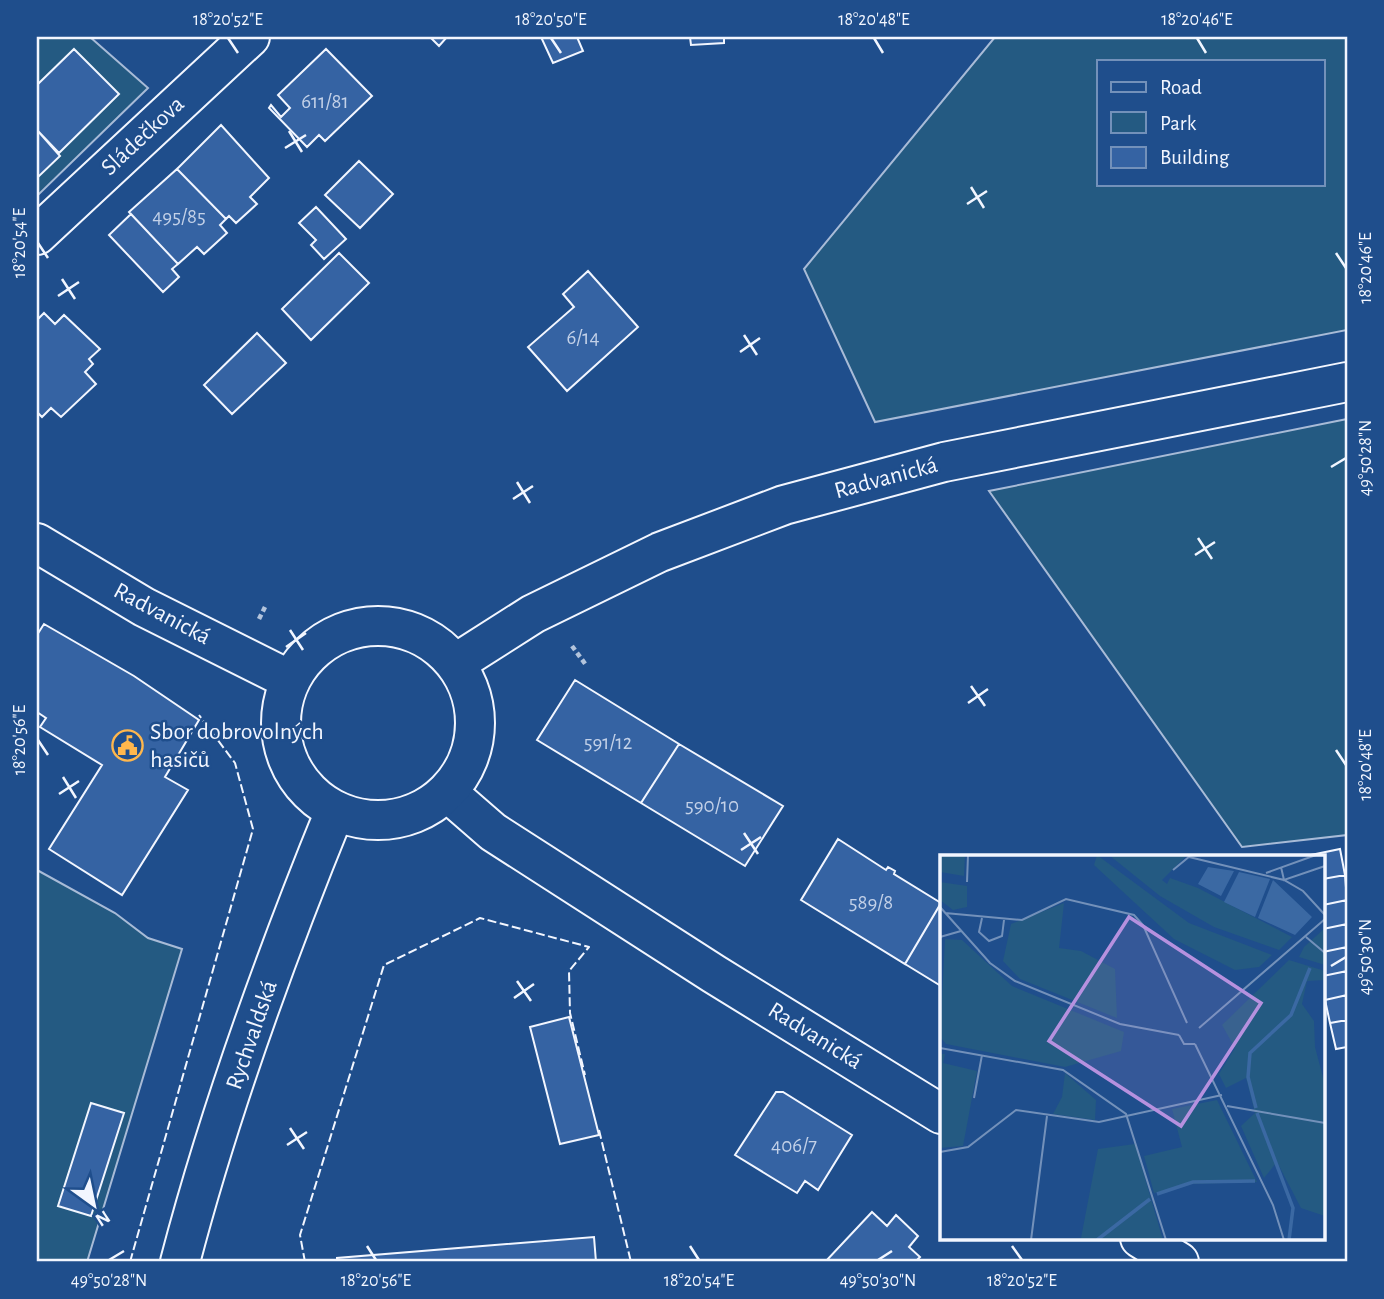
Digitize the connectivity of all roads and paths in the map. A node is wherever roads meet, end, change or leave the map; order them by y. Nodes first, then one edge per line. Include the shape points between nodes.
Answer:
1 (250, 37) edge
2 (37, 235) edge
3 (1347, 382) edge
4 (37, 543) edge
5 (572, 646) dead end
6 (456, 663) junction
7 (586, 665) dead end
8 (290, 680) junction
9 (447, 792) junction
10 (335, 811) junction
11 (940, 1113) edge
12 (1143, 1240) edge
13 (180, 1262) edge
14 (1179, 1262) edge

1 - 2 street, Sládečkova
3 - 6 street, Radvanická via 944,462 784,505 660,552 533,614
4 - 8 street, Radvanická via 144,607
5 - 7 path
6 - 8 street via 429,640 401,628 370,626 340,633 314,650
6 - 9 street via 470,692 476,728 467,763
8 - 10 street via 280,725 284,751 295,776 312,796
9 - 10 street via 422,810 394,820 364,820
9 - 11 street, Radvanická via 493,832
10 - 13 street, Rychvaldská via 205,1169
12 - 14 street

